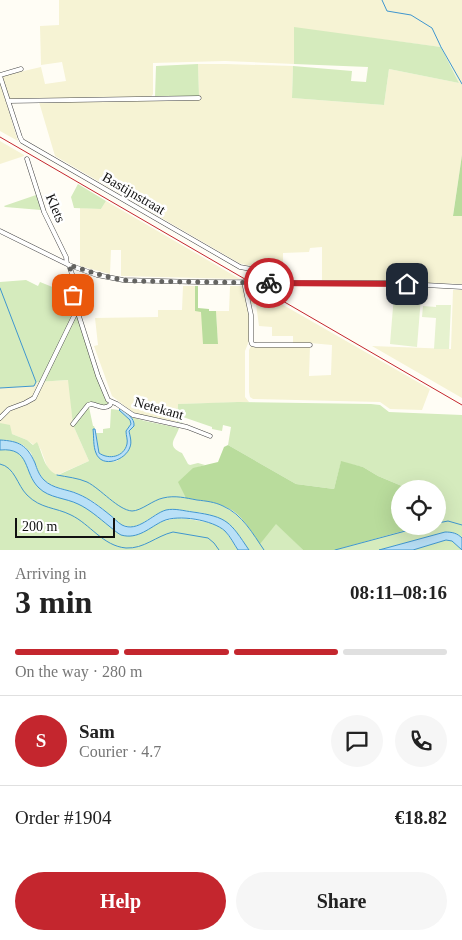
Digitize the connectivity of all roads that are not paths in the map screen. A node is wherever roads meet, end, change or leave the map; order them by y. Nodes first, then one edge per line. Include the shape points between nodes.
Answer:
1 (21, 69) dead end
2 (0, 75) edge
3 (199, 98) dead end
4 (8, 101) junction
5 (27, 159) dead end
6 (0, 231) edge
7 (68, 264) junction
8 (244, 282) junction
9 (265, 283) junction
10 (462, 286) edge
11 (77, 310) junction
12 (310, 344) dead end
13 (111, 402) junction
14 (0, 418) edge
15 (73, 424) dead end
16 (210, 436) dead end

1 - 2 street, Bastijnstraat
2 - 4 street, Bastijnstraat
3 - 4 street
4 - 9 street, Bastijnstraat via 22,141 240,267 259,268
5 - 7 street, Klets via 44,212
6 - 7 street
7 - 8 street via 123,280
7 - 11 street via 75,283 73,295
8 - 9 street
8 - 12 street via 251,315 252,344
9 - 10 street
11 - 13 street via 98,376
11 - 14 street via 36,395 25,404 8,409
13 - 15 street via 108,407 88,405
13 - 16 street, Netekant via 132,415 187,427

